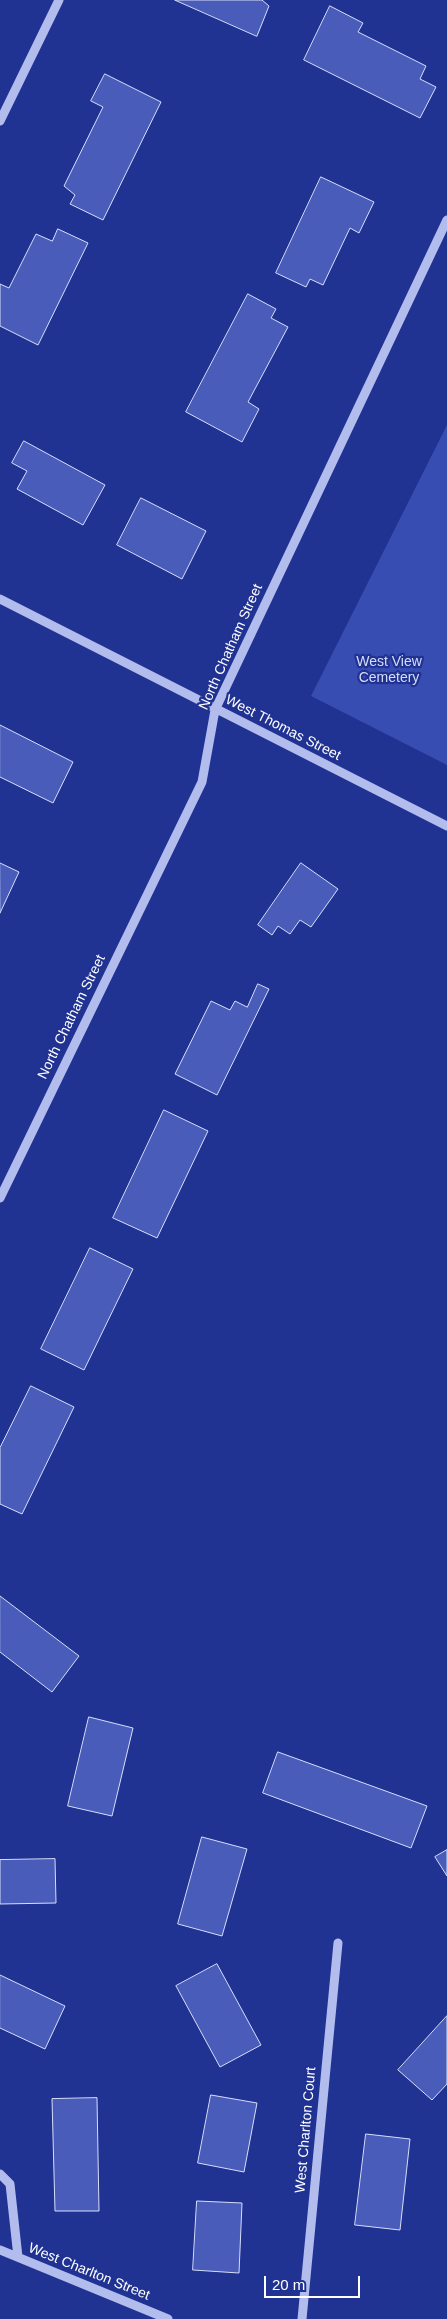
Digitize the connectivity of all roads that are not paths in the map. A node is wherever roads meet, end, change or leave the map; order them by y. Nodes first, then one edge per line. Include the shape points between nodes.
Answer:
1 (59, 0) edge
2 (0, 121) edge
3 (447, 220) edge
4 (0, 599) edge
5 (215, 710) junction
6 (447, 826) edge
7 (0, 1198) edge
8 (338, 1943) dead end
9 (0, 2174) edge
10 (0, 2250) edge
11 (18, 2258) junction
12 (168, 2319) edge
13 (302, 2319) edge

1 - 2 street
3 - 5 street, North Chatham Street
4 - 5 street, West Thomas Street
5 - 6 street, West Thomas Street
5 - 7 street, North Chatham Street via 202,782
8 - 13 street, West Charlton Court
9 - 11 street via 10,2184
10 - 11 street, West Charlton Street
11 - 12 street, West Charlton Street

